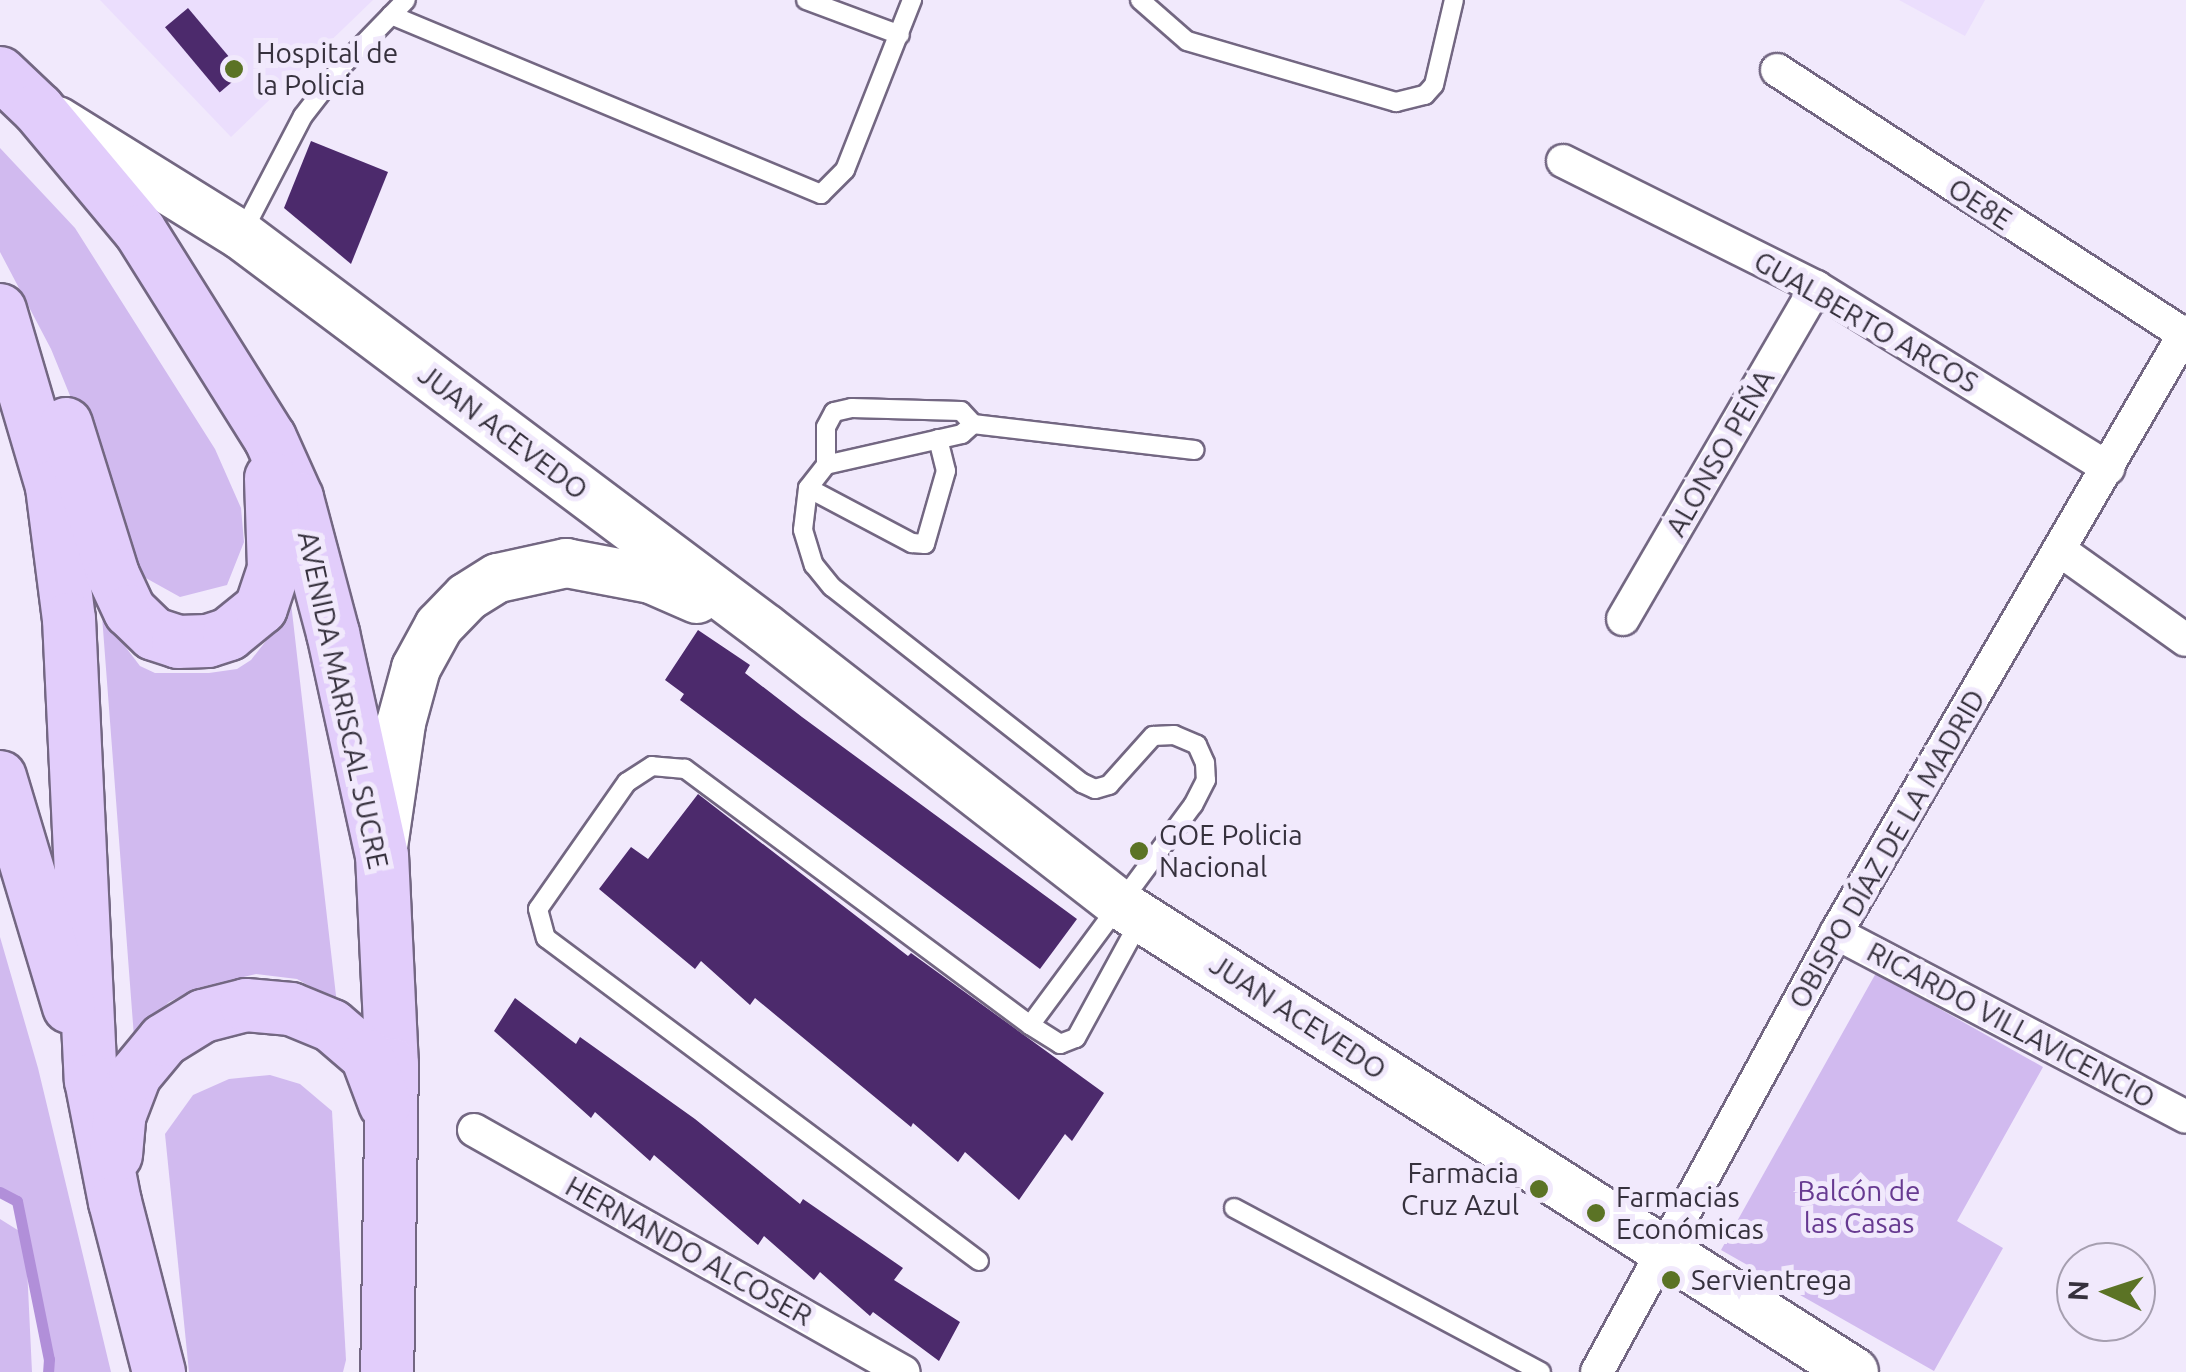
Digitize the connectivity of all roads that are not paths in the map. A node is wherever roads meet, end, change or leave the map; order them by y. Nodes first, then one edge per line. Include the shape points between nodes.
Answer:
1 (406, 0) edge
2 (806, 0) edge
3 (912, 0) edge
4 (1140, 0) edge
5 (1454, 0) edge
6 (391, 15) junction
7 (900, 35) junction
8 (1777, 70) dead end
9 (0, 73) edge
10 (38, 110) junction
11 (1563, 161) dead end
12 (241, 235) junction
13 (1816, 287) junction
14 (0, 288) edge
15 (0, 310) edge
16 (2185, 333) edge
17 (973, 424) junction
18 (270, 438) junction
19 (938, 439) junction
20 (1194, 450) dead end
21 (826, 465) junction
22 (2108, 468) junction
23 (808, 488) junction
24 (2062, 551) junction
25 (1623, 619) dead end
26 (766, 630) junction
27 (2186, 640) edge
28 (0, 777) edge
29 (382, 855) junction
30 (1132, 910) junction
31 (1836, 933) junction
32 (1030, 1025) junction
33 (90, 1080) junction
34 (2186, 1117) edge
35 (474, 1130) dead end
36 (391, 1146) junction
37 (115, 1202) junction
38 (1234, 1208) dead end
39 (1661, 1252) junction
40 (979, 1261) dead end
41 (159, 1372) edge
42 (387, 1372) edge
43 (904, 1372) edge
44 (1541, 1372) edge
45 (1597, 1372) edge
46 (1854, 1372) edge

1 - 6 lane
2 - 7 lane
3 - 7 lane
4 - 5 lane via 1187,41 1396,102 1424,95 1434,85
6 - 7 lane via 821,194 845,170
6 - 12 lane via 304,116
8 - 16 street, OE8E
9 - 10 main road, AVENIDA MARISCAL SUCRE
10 - 12 street, AVENIDA MARISCAL SUCRE
10 - 18 main road, AVENIDA MARISCAL SUCRE via 140,231
11 - 13 street, GUALBERTO ARCOS
12 - 26 street, JUAN ACEVEDO
13 - 22 street, GUALBERTO ARCOS
13 - 25 street, ALONSO PEÑA
14 - 18 main road via 53,388 113,574 130,610 154,634 208,641 247,624 261,608 274,569
15 - 33 main road via 52,487 69,620
16 - 22 street, OBISPO DÍAZ DE LA MADRID
17 - 19 lane
17 - 20 lane
17 - 21 lane via 961,412 834,412 826,427
18 - 29 main road, AVENIDA MARISCAL SUCRE via 310,543
19 - 21 lane
19 - 23 lane via 946,470 926,544 912,543
21 - 23 lane
22 - 24 street, OBISPO DÍAZ DE LA MADRID
23 - 30 lane via 803,530 814,565 832,587 1082,783 1110,786 1153,736 1174,735 1197,745 1206,780
24 - 27 street
24 - 31 street, OBISPO DÍAZ DE LA MADRID
26 - 29 street, JUAN ACEVEDO via 651,579 612,569 566,562 498,578 439,626 416,668
26 - 30 street, JUAN ACEVEDO
28 - 33 main road
29 - 36 main road, AVENIDA MARISCAL SUCRE
30 - 32 lane
30 - 32 lane via 1076,1038 1060,1044
30 - 39 street, JUAN ACEVEDO
31 - 34 street, RICARDO VILLAVICENCIO
31 - 39 street, OBISPO DÍAZ DE LA MADRID
32 - 40 lane via 685,768 652,766 628,782 538,908 546,938
33 - 37 main road
35 - 43 street, HERNANDO ALCOSER
36 - 37 main road via 384,1093 366,1056 332,1026 291,1009 246,1005 203,1016 164,1040 135,1074 119,1116
36 - 42 main road, AVENIDA MARISCAL SUCRE
37 - 41 main road
38 - 44 lane
39 - 45 street, OBISPO DÍAZ DE LA MADRID
39 - 46 street, JUAN ACEVEDO

